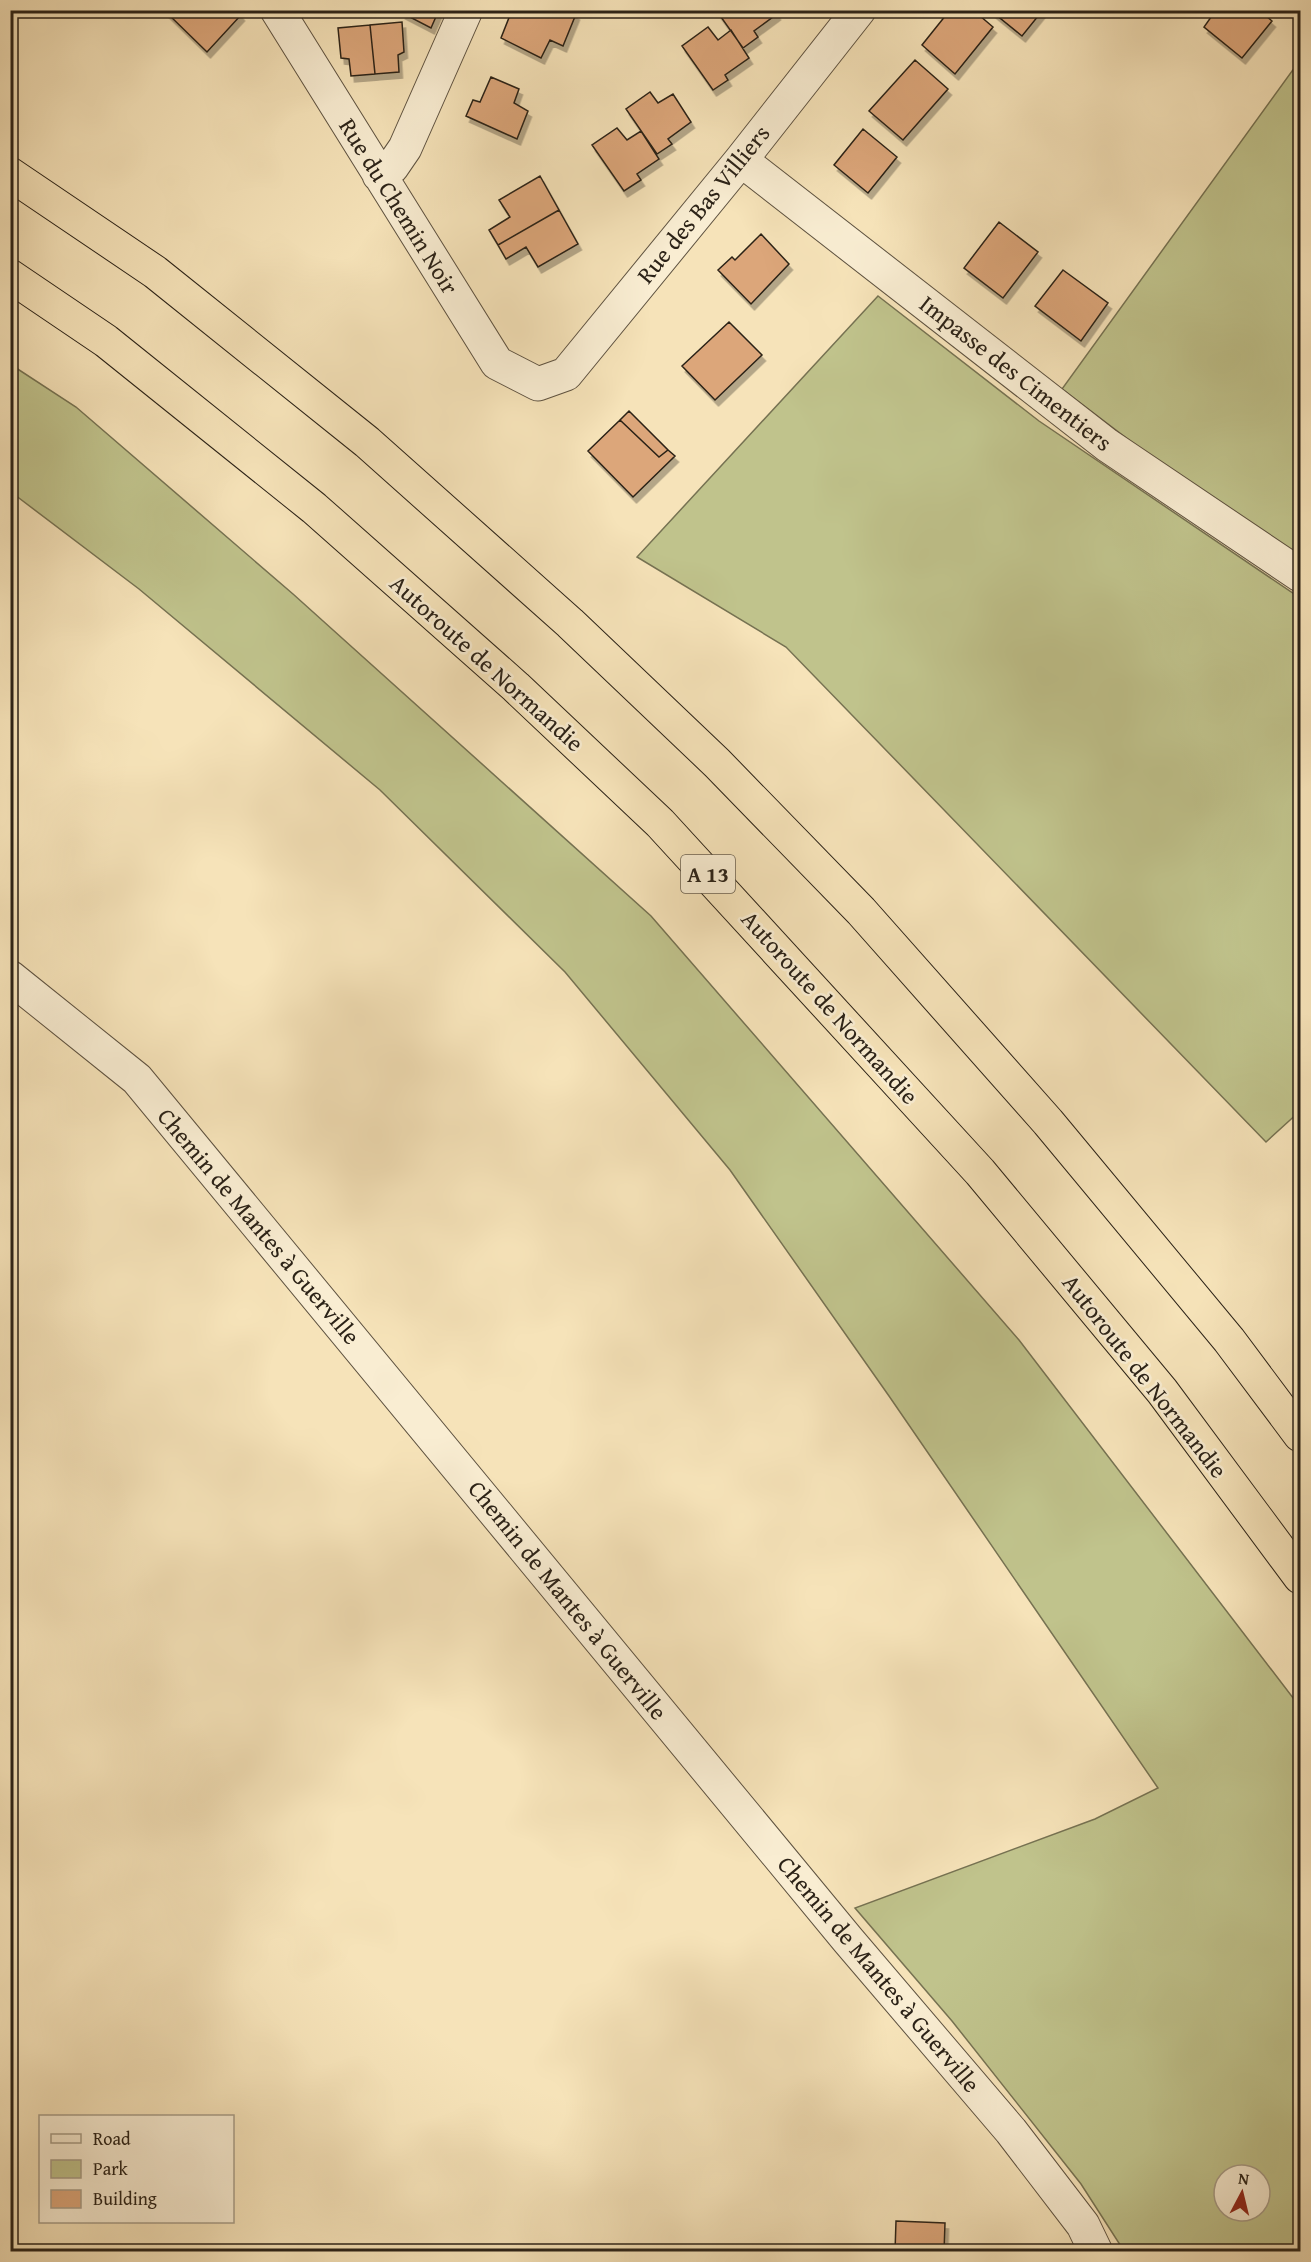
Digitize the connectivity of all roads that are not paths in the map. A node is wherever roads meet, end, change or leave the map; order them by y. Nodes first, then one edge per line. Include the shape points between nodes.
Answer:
1 (277, 10) edge
2 (466, 10) edge
3 (859, 10) edge
4 (741, 159) junction
5 (10, 174) edge
6 (379, 176) junction
7 (10, 276) edge
8 (538, 384) joint
9 (1300, 575) edge
10 (10, 977) edge
11 (1300, 1435) edge
12 (1300, 1577) edge
13 (1096, 2252) edge

1 - 6 street, Rue du Chemin Noir
2 - 6 street via 405,148 392,168
3 - 4 street, Rue des Bas Villiers
4 - 8 street, Rue des Bas Villiers via 566,374
4 - 9 street, Impasse des Cimentiers via 1107,445
5 - 11 highway via 155,272 367,442 570,623 717,763 861,911 1048,1122 1229,1340
6 - 8 street, Rue du Chemin Noir via 497,363
7 - 12 highway, Autoroute de Normandie / A 13 via 106,341 314,508 516,687 660,823 980,1172 1162,1391
10 - 13 street, Chemin de Mantes à Guerville via 137,1079 840,1931 1011,2131 1083,2225

